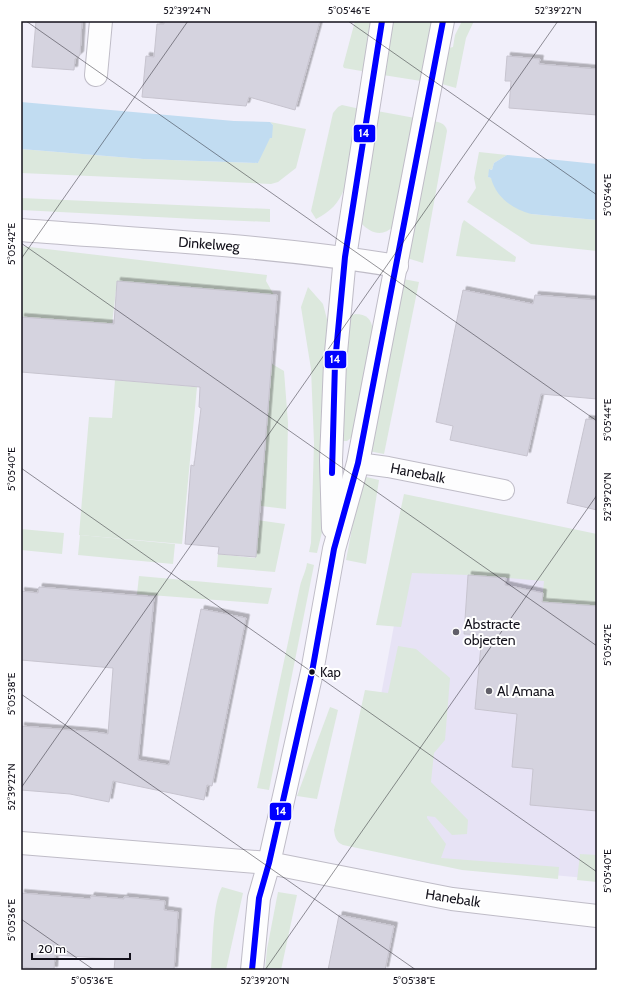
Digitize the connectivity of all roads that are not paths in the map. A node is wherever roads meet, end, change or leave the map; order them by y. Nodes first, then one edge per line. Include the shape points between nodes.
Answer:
1 (101, 21) edge
2 (382, 21) edge
3 (443, 21) edge
4 (96, 76) dead end
5 (21, 230) edge
6 (345, 257) junction
7 (396, 266) junction
8 (331, 460) junction
9 (358, 463) junction
10 (504, 490) dead end
11 (334, 549) junction
12 (21, 842) edge
13 (269, 863) junction
14 (597, 916) edge
15 (252, 970) edge

1 - 4 street
2 - 6 street
3 - 7 street
5 - 6 street, Dinkelweg
6 - 7 street, Dinkelweg
6 - 8 street via 335,363
7 - 9 street
8 - 9 street, Hanebalk
8 - 11 street
9 - 10 lane, Hanebalk
9 - 11 street
11 - 13 street via 312,672
12 - 13 street
13 - 14 street, Hanebalk via 452,900
13 - 15 street via 259,898

